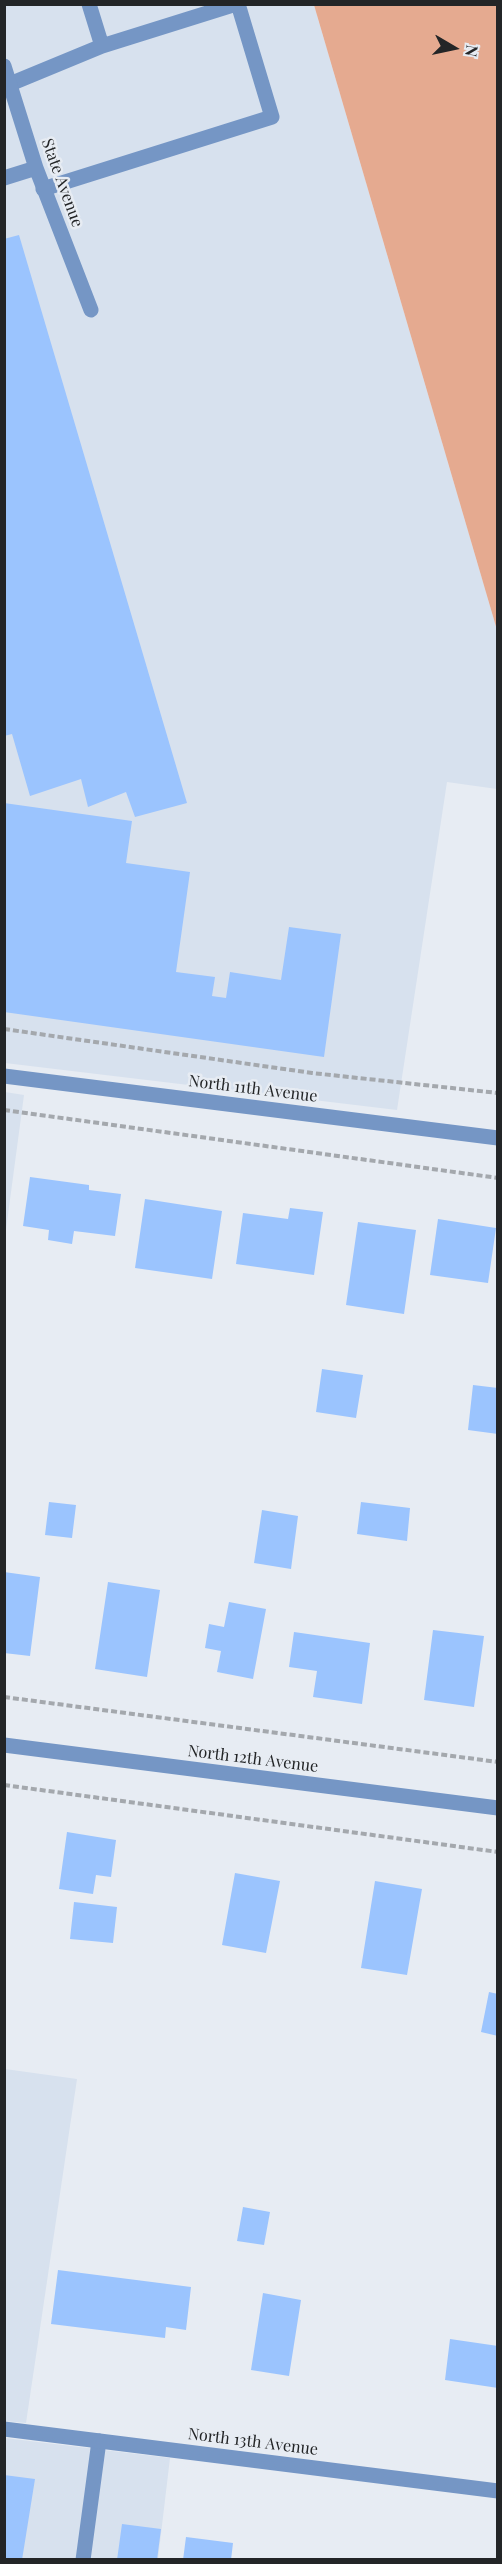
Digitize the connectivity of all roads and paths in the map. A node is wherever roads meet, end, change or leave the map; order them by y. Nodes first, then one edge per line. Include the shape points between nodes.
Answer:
1 (89, 4) edge
2 (237, 4) edge
3 (102, 46) junction
4 (4, 66) edge
5 (10, 84) junction
6 (36, 168) junction
7 (4, 178) edge
8 (43, 189) junction
9 (91, 310) dead end
10 (4, 1029) edge
11 (4, 1076) edge
12 (498, 1093) edge
13 (4, 1110) edge
14 (498, 1138) edge
15 (498, 1178) edge
16 (4, 1697) edge
17 (4, 1746) edge
18 (498, 1762) edge
19 (4, 1785) edge
20 (498, 1808) edge
21 (498, 1852) edge
22 (4, 2429) edge
23 (99, 2441) junction
24 (498, 2491) edge
25 (83, 2559) edge

1 - 3 street
2 - 3 street
2 - 8 street via 272,117
3 - 5 street
4 - 5 street, State Avenue
5 - 6 street, State Avenue
6 - 7 street
6 - 8 street, State Avenue
8 - 9 street, State Avenue
10 - 12 path via 312,1073
11 - 14 street, North 11th Avenue
13 - 15 path
16 - 18 path
17 - 20 street, North 12th Avenue
19 - 21 path
22 - 23 street, North 13th Avenue
23 - 24 street, North 13th Avenue
23 - 25 street

